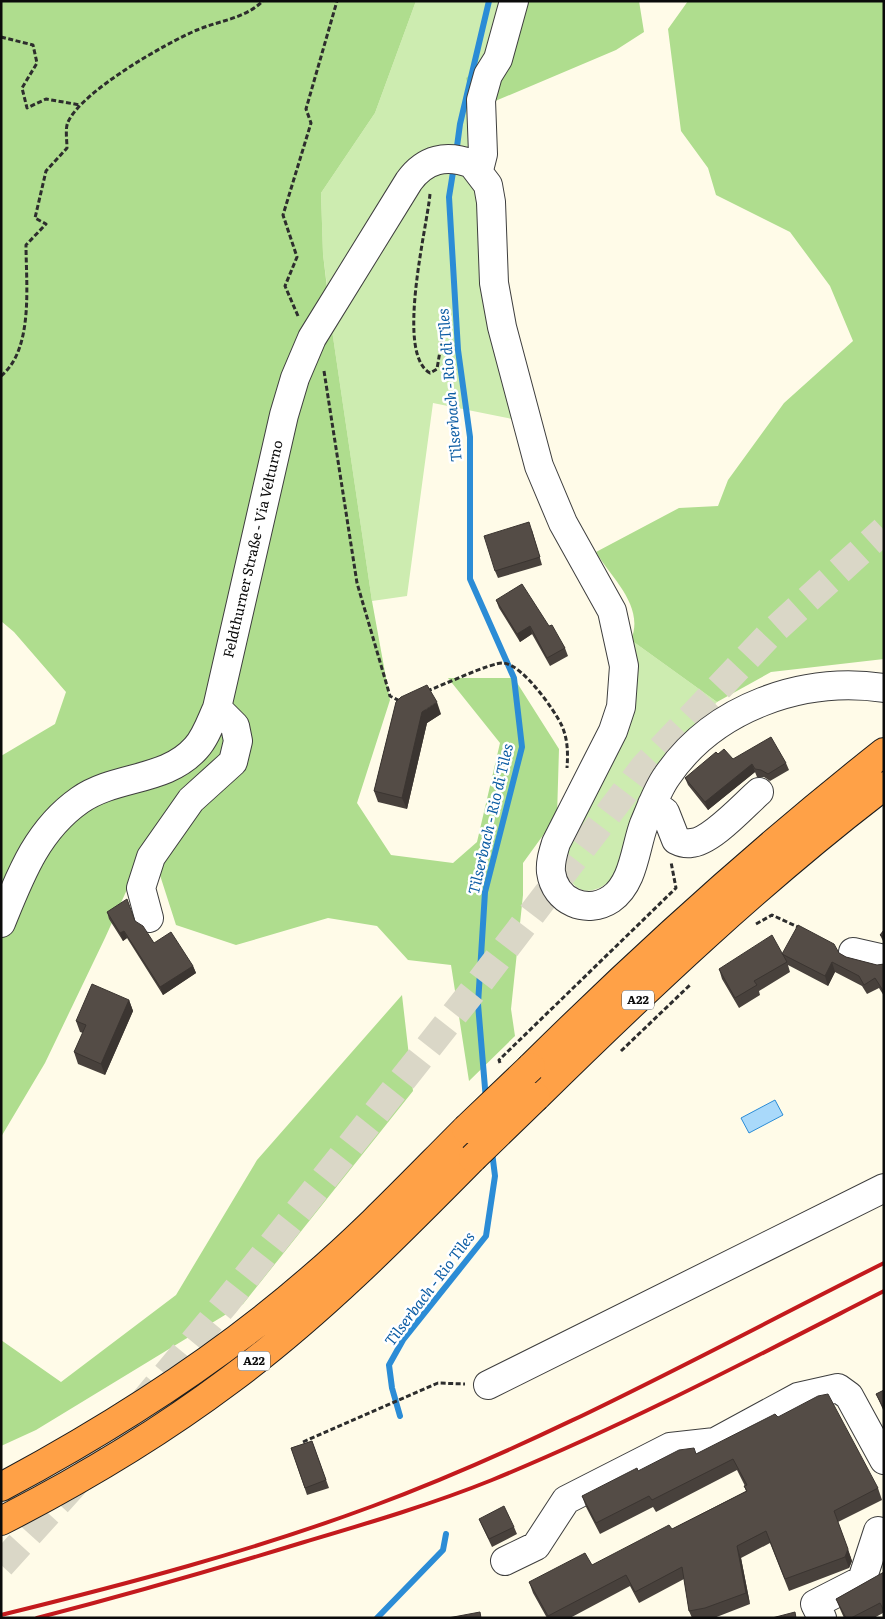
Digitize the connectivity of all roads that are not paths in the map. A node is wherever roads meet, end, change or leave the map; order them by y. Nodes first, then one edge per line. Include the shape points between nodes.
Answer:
1 (514, 1) edge
2 (452, 163) junction
3 (884, 688) edge
4 (217, 708) junction
5 (884, 752) edge
6 (884, 786) edge
7 (759, 792) dead end
8 (652, 804) junction
9 (149, 918) dead end
10 (1, 923) edge
11 (853, 952) dead end
12 (884, 959) edge
13 (884, 1188) edge
14 (488, 1385) road end
15 (884, 1460) edge
16 (1, 1486) edge
17 (1, 1521) edge
18 (878, 1531) dead end
19 (505, 1561) dead end
20 (822, 1618) edge

1 - 2 street via 498,60 488,75 482,100 482,154
2 - 4 street, Feldthurner Straße - Via Velturno via 409,181 312,338 284,415
2 - 8 street via 488,185 494,283 502,327 539,466 563,522 612,611 621,645 624,666 621,707 614,731 551,858 551,872 559,892 568,901 588,906 611,899 627,881
3 - 8 street via 838,685 812,688 784,694 742,710 683,756 666,777
4 - 9 street via 235,726 238,741 233,762 191,800 151,857 141,888
4 - 10 street, Feldthurner Straße - Via Velturno via 197,748 183,761 166,770 98,790 65,811 48,828 34,850
5 - 16 highway, A22, bridge via 799,818 706,901 311,1279 266,1316 150,1400
6 - 17 highway, A22, bridge via 816,837 747,916 589,1045 342,1287 230,1380 120,1455 55,1494
7 - 8 street via 711,834 690,844 676,840 665,812
11 - 12 street
13 - 14 street
15 - 19 street via 849,1396 838,1388 798,1398 715,1442 670,1447 566,1500 536,1546
18 - 20 street via 862,1580 815,1604

